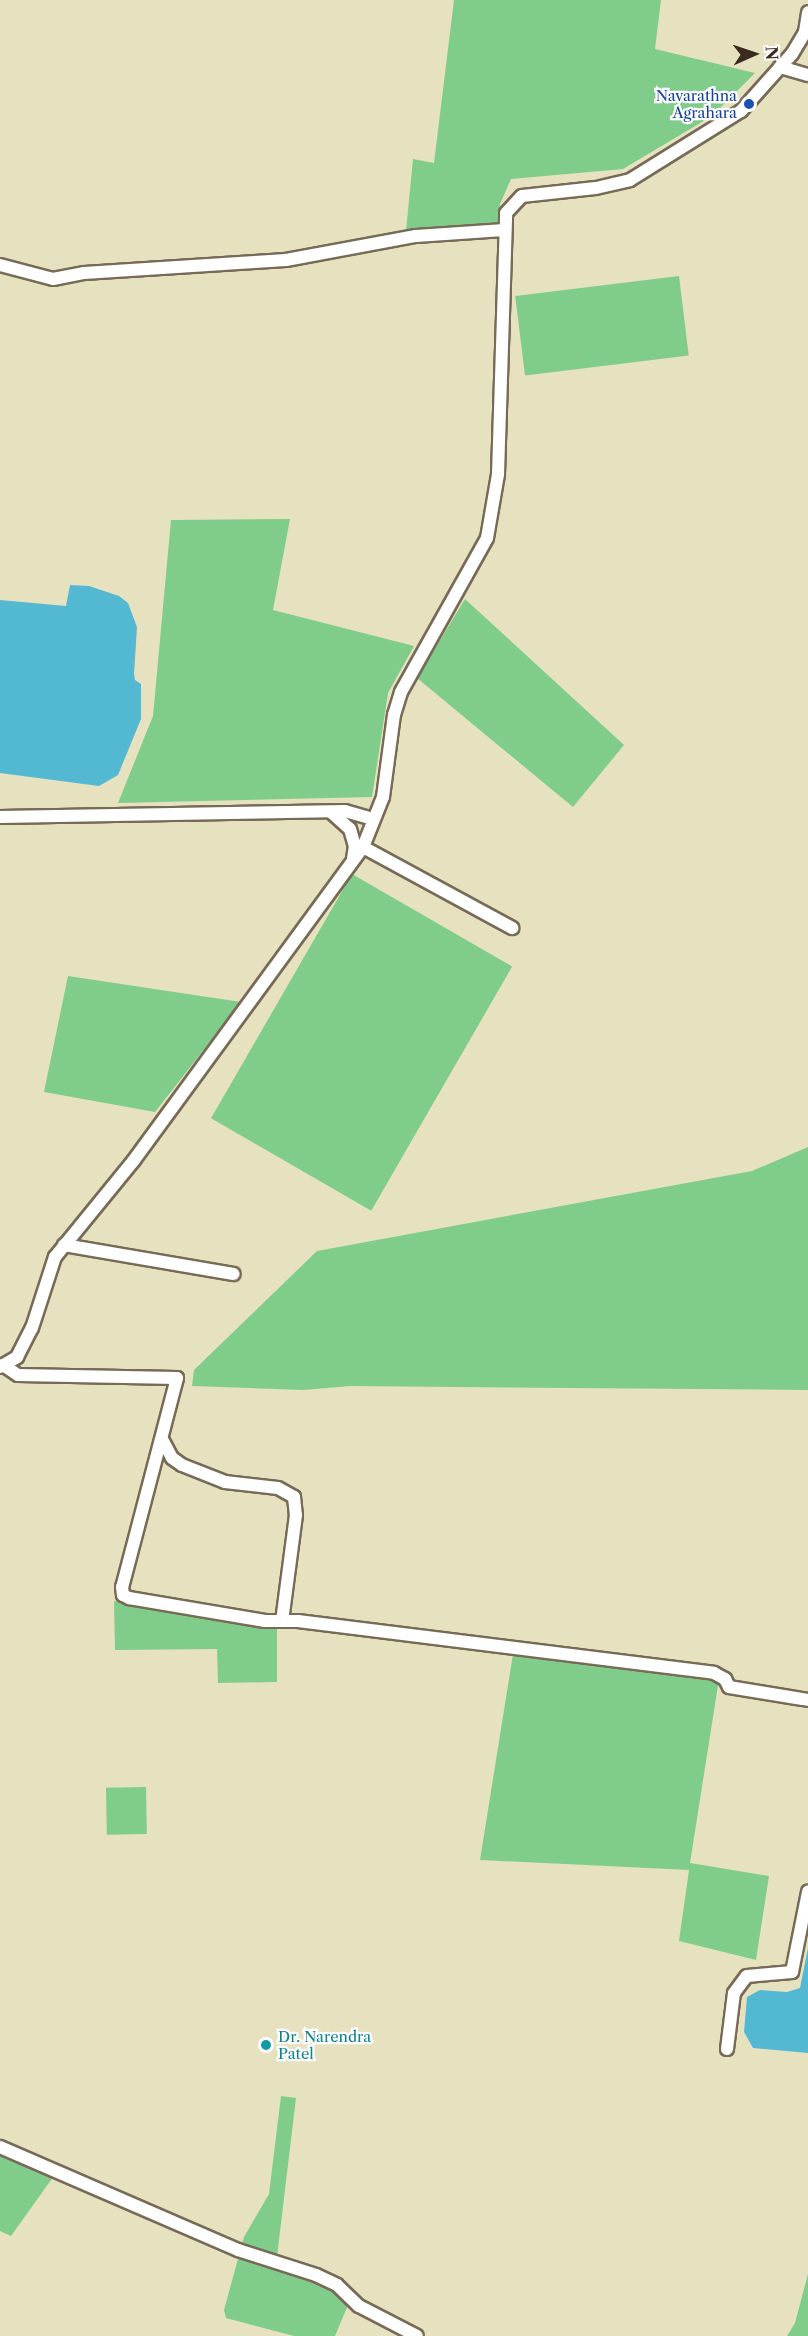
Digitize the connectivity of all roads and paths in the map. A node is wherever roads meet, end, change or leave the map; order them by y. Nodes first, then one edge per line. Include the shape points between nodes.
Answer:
1 (808, 12) edge
2 (780, 67) junction
3 (808, 75) edge
4 (505, 230) junction
5 (0, 265) edge
6 (330, 812) junction
7 (0, 817) edge
8 (373, 819) junction
9 (363, 847) junction
10 (351, 863) junction
11 (512, 928) dead end
12 (64, 1245) junction
13 (234, 1274) dead end
14 (1, 1366) edge
15 (164, 1440) junction
16 (282, 1621) junction
17 (808, 1700) edge
18 (808, 1892) edge
19 (727, 2049) dead end
20 (0, 2147) edge
21 (417, 2336) edge

1 - 2 street via 805,32
2 - 3 street
2 - 4 street via 741,111 630,180 522,196 506,213
4 - 5 street via 416,236 286,260 90,272 53,279
4 - 8 street via 498,474 487,538 401,692 394,715 383,797
6 - 7 street
6 - 8 street
6 - 10 street via 342,818 353,834
8 - 9 street
9 - 10 street
9 - 11 street
10 - 12 street via 134,1160
12 - 13 street
12 - 14 street via 55,1257 32,1328 17,1358
14 - 15 street via 18,1375 177,1378
15 - 16 street via 172,1458 182,1465 225,1482 278,1488 294,1497 296,1515
15 - 16 street via 136,1531 123,1595
16 - 17 street via 714,1673 725,1679 729,1687
18 - 19 street via 792,1972 747,1976 734,1993
20 - 21 street via 238,2250 337,2285 359,2306

